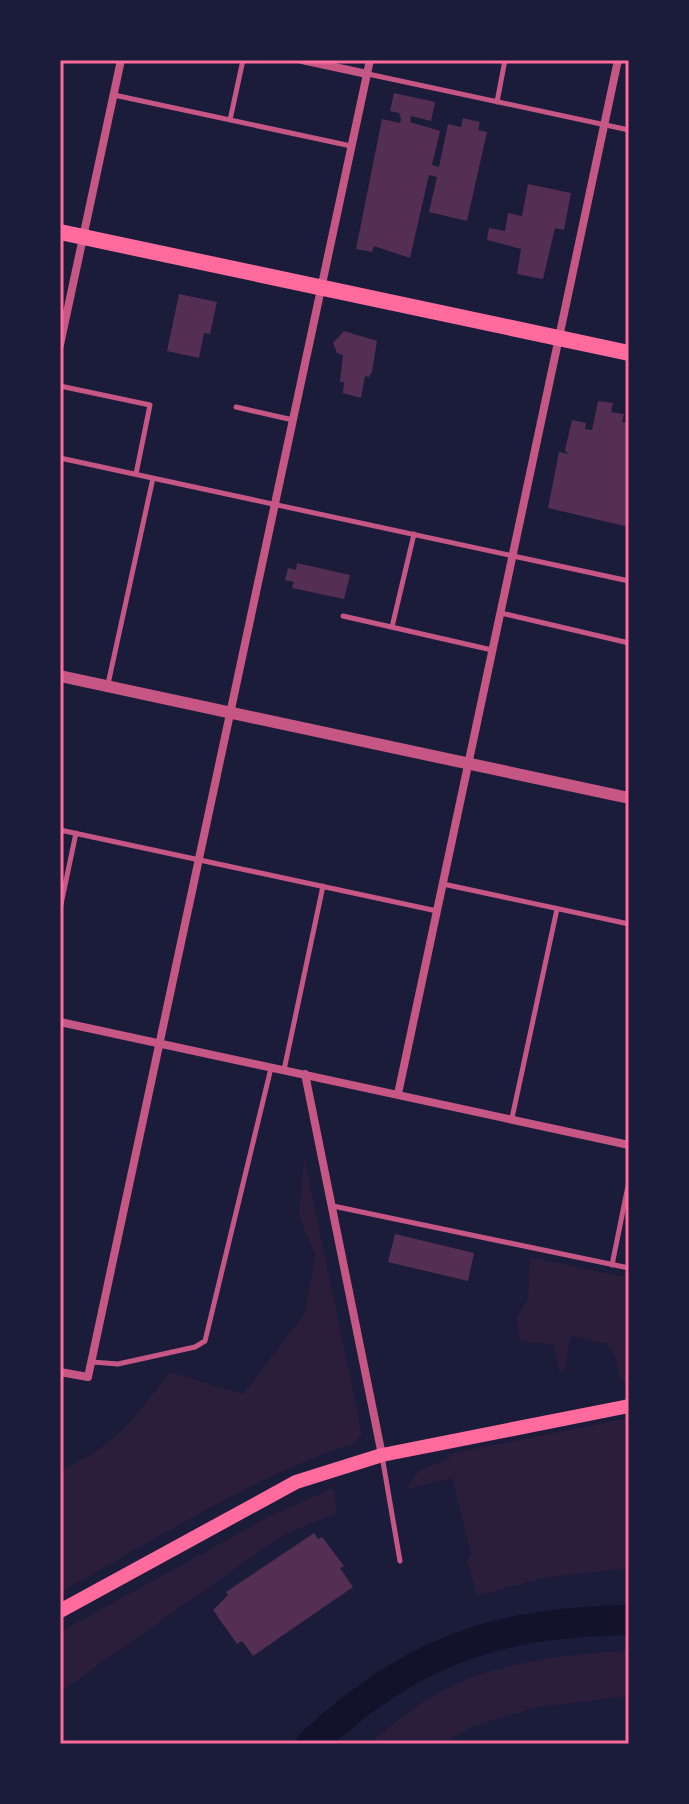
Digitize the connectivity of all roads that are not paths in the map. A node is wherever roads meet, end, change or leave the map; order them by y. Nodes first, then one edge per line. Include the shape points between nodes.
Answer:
1 (121, 60) edge
2 (243, 60) edge
3 (302, 60) edge
4 (370, 60) edge
5 (505, 60) edge
6 (618, 60) edge
7 (367, 74) junction
8 (113, 95) junction
9 (497, 102) junction
10 (230, 120) junction
11 (604, 125) junction
12 (629, 130) edge
13 (352, 146) junction
14 (60, 232) edge
15 (83, 237) junction
16 (321, 288) junction
17 (560, 339) junction
18 (60, 345) edge
19 (629, 353) edge
20 (60, 386) edge
21 (236, 407) dead end
22 (293, 420) junction
23 (60, 458) edge
24 (136, 474) junction
25 (153, 478) junction
26 (275, 504) junction
27 (414, 534) junction
28 (513, 556) junction
29 (629, 581) edge
30 (501, 613) junction
31 (343, 616) dead end
32 (392, 627) junction
33 (629, 643) edge
34 (493, 651) junction
35 (60, 676) edge
36 (108, 686) junction
37 (231, 712) junction
38 (469, 763) junction
39 (629, 798) edge
40 (60, 830) edge
41 (76, 833) junction
42 (199, 860) junction
43 (443, 884) junction
44 (323, 886) junction
45 (60, 909) edge
46 (557, 909) junction
47 (437, 911) junction
48 (629, 924) edge
49 (60, 1022) edge
50 (160, 1043) junction
51 (271, 1067) junction
52 (284, 1070) junction
53 (305, 1074) junction
54 (398, 1094) junction
55 (512, 1118) junction
56 (629, 1145) edge
57 (629, 1181) edge
58 (331, 1205) junction
59 (612, 1265) junction
60 (629, 1268) edge
61 (91, 1362) junction
62 (60, 1372) edge
63 (629, 1406) edge
64 (382, 1455) junction
65 (400, 1561) dead end
66 (60, 1611) edge

1 - 8 street
2 - 10 lane
3 - 7 street
4 - 7 street
5 - 9 lane
6 - 11 street
7 - 9 lane
7 - 13 street
8 - 10 lane
8 - 15 street
9 - 11 lane
10 - 13 lane
11 - 12 lane
11 - 17 street
13 - 16 street
14 - 15 main road
15 - 16 main road
15 - 18 street
16 - 17 main road
16 - 22 street
17 - 19 main road
17 - 28 street
20 - 24 lane via 150,405
21 - 22 lane
22 - 26 street
23 - 24 lane
24 - 25 lane
25 - 26 lane
25 - 36 lane
26 - 27 lane
26 - 37 street
27 - 28 lane
27 - 32 lane
28 - 29 lane
28 - 30 street
30 - 33 lane
30 - 34 street
31 - 32 lane
32 - 34 lane
34 - 38 street
35 - 36 street
36 - 37 street
37 - 38 street
37 - 42 street
38 - 39 street
38 - 43 street
40 - 41 lane
41 - 42 lane
41 - 45 lane
42 - 44 lane
42 - 50 street
43 - 46 lane
43 - 47 street
44 - 47 lane
44 - 52 lane
46 - 48 lane
46 - 55 lane
47 - 54 street
49 - 50 street
50 - 51 street
50 - 61 street
51 - 52 street
51 - 61 lane via 205,1341 118,1364
52 - 53 street
53 - 54 street
53 - 58 street
54 - 55 street
55 - 56 street
57 - 59 lane
58 - 59 lane
58 - 64 street
59 - 60 lane
61 - 62 street via 88,1377
63 - 64 main road
64 - 65 lane
64 - 66 main road via 296,1482

